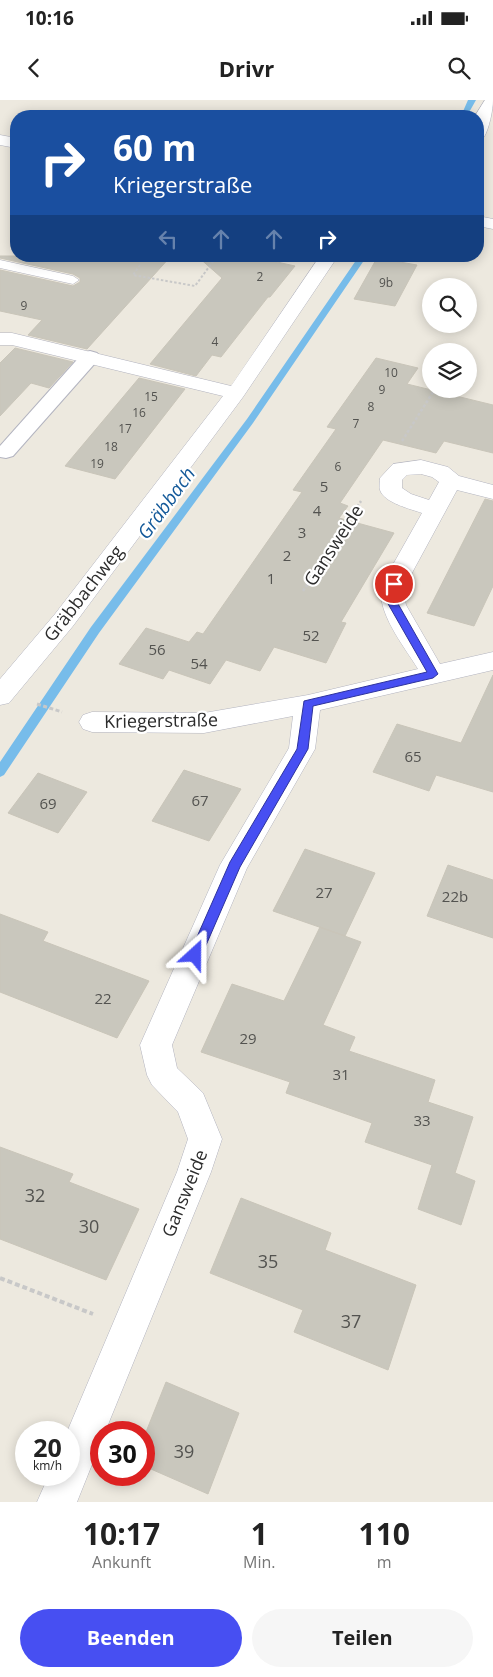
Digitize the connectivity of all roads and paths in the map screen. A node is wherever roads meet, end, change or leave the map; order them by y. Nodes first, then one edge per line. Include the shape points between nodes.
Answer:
1 (493, 100) edge
2 (484, 123) edge
3 (213, 262) edge
4 (325, 262) edge
5 (0, 264) edge
6 (140, 265) dead end
7 (73, 280) dead end
8 (0, 339) edge
9 (90, 357) junction
10 (236, 392) junction
11 (429, 398) edge
12 (6, 452) dead end
13 (401, 469) junction
14 (451, 481) junction
15 (391, 490) junction
16 (493, 492) edge
17 (435, 509) junction
18 (303, 591) dead end
19 (493, 661) edge
20 (433, 674) junction
21 (1, 695) edge
22 (308, 704) junction
23 (92, 722) joint
24 (0, 1278) edge
25 (128, 1328) junction
26 (80, 1448) edge
27 (65, 1486) edge
28 (58, 1502) edge

1 - 2 street
3 - 6 path via 195,286 133,275
4 - 10 street, Gräbbachweg
5 - 7 lane
8 - 9 street
9 - 10 street
9 - 12 street
10 - 21 street, Gräbbachweg via 64,620
11 - 13 path via 401,443
13 - 14 street via 421,467 440,472
13 - 15 street via 391,478
14 - 16 street
14 - 17 street
15 - 17 street via 403,499
15 - 18 path, Gansweide via 367,493
17 - 20 street via 392,593 397,613
19 - 20 street, Kriegerstraße
20 - 22 street, Kriegerstraße
21 - 23 path
22 - 23 street, Kriegerstraße via 204,723
22 - 25 street, Gansweide via 302,749 234,865 156,1045 163,1075 191,1103 205,1139
24 - 25 path
25 - 26 street, Gansweide
27 - 28 street, Gansweide

